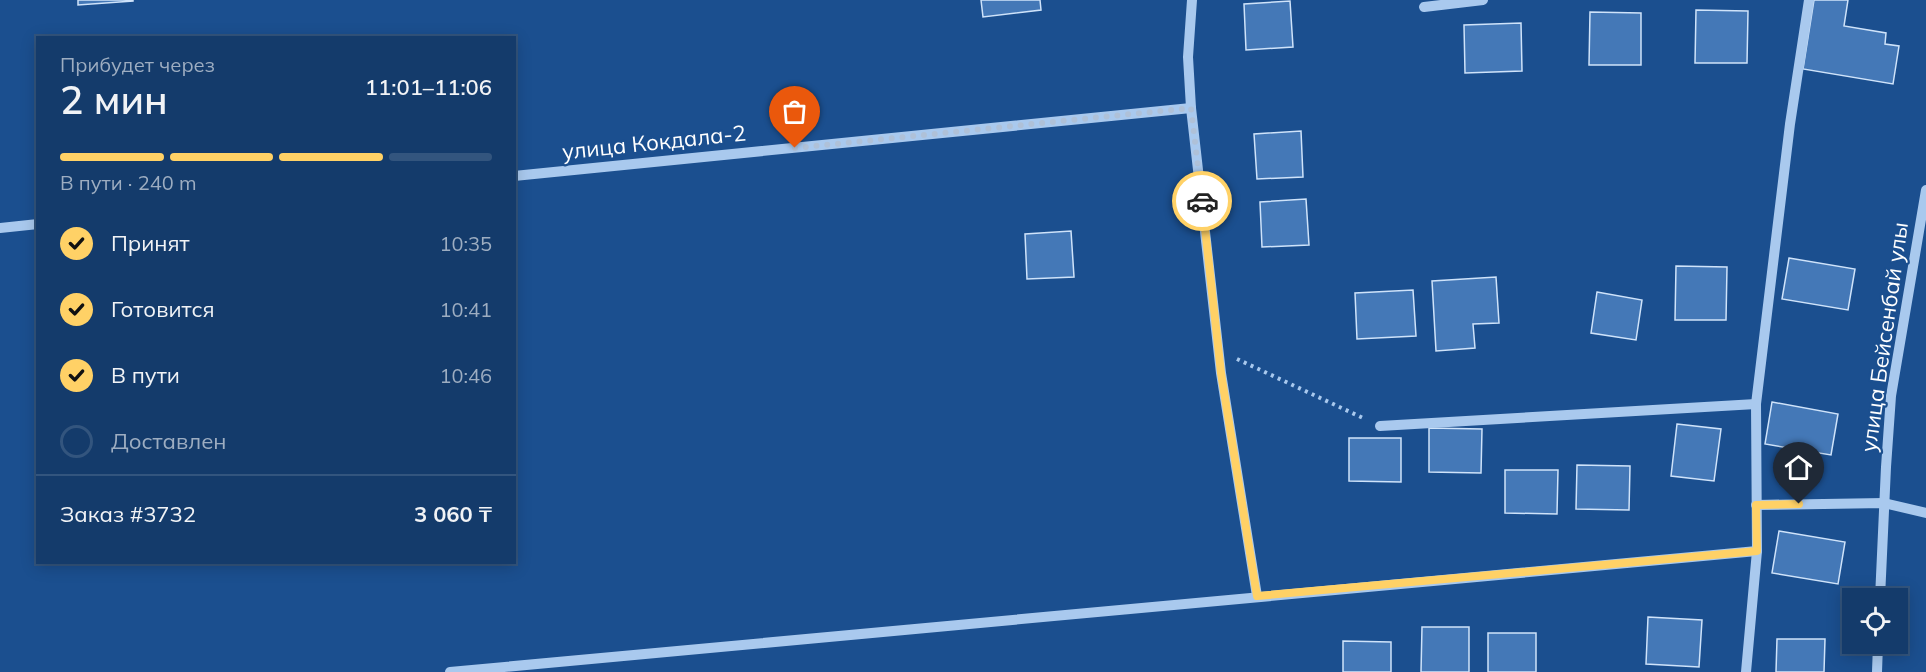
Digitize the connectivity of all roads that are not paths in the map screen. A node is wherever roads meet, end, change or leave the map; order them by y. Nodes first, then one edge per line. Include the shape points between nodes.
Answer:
1 (1192, 0) edge
2 (1483, 0) edge
3 (1809, 0) edge
4 (1424, 7) dead end
5 (1191, 108) junction
6 (516, 176) edge
7 (1926, 190) edge
8 (36, 224) edge
9 (0, 228) edge
10 (1756, 404) junction
11 (1380, 426) road end
12 (1884, 503) junction
13 (1756, 505) junction
14 (1926, 513) edge
15 (1757, 551) junction
16 (1880, 588) edge
17 (1257, 596) junction
18 (1878, 654) edge
19 (450, 672) edge
20 (1746, 672) edge
21 (1877, 672) edge

1 - 5 street via 1188,57
2 - 4 street
3 - 10 street
5 - 6 street, улица Кокдала-2
5 - 17 street via 1218,350
7 - 12 street, улица Бейсенбай улы via 1891,396
8 - 9 street
10 - 11 street
10 - 13 street
12 - 13 street
12 - 14 street
12 - 16 street, улица Бейсенбай улы
13 - 15 street
15 - 17 street
15 - 20 street
17 - 19 street
18 - 21 street

